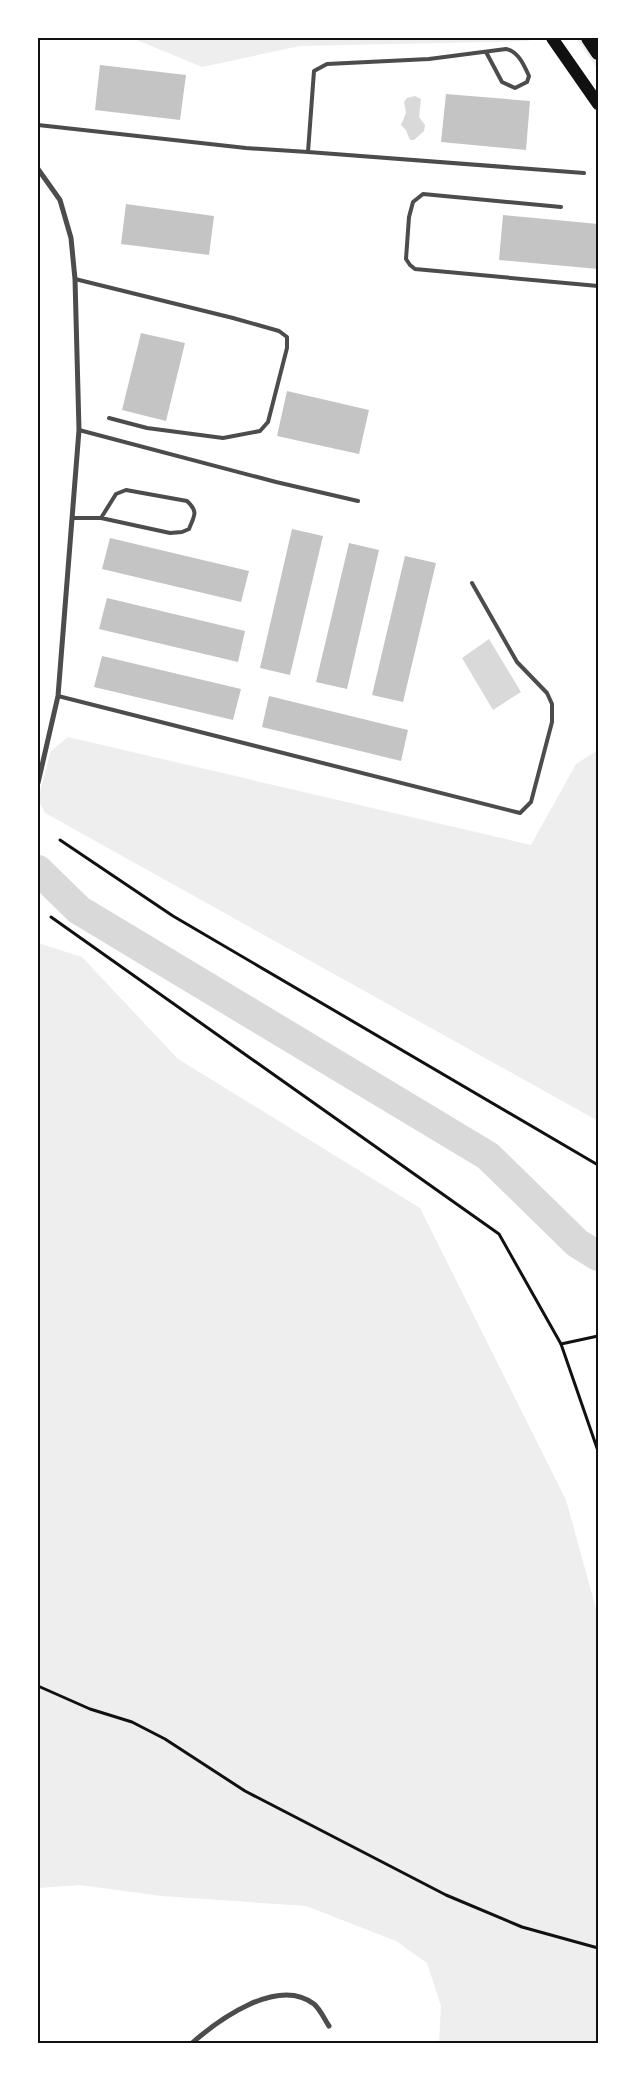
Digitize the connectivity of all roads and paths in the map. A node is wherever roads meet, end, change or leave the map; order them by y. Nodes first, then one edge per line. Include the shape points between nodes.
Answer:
1 (552, 38) edge
2 (588, 38) edge
3 (486, 52) junction
4 (598, 53) edge
5 (598, 104) edge
6 (38, 125) edge
7 (308, 152) junction
8 (38, 169) edge
9 (584, 173) dead end
10 (562, 207) dead end
11 (75, 279) junction
12 (598, 286) edge
13 (109, 418) dead end
14 (79, 430) junction
15 (358, 501) dead end
16 (72, 518) junction
17 (101, 518) junction
18 (472, 583) dead end
19 (58, 696) junction
20 (38, 783) edge
21 (60, 840) dead end
22 (51, 917) dead end
23 (598, 1165) edge
24 (598, 1336) edge
25 (561, 1344) junction
26 (598, 1451) edge
27 (38, 1686) edge
28 (598, 1948) edge
29 (329, 2026) dead end
30 (191, 2044) edge

1 - 5 main road
2 - 4 highway
3 - 3 lane via 502,82 515,88 527,82 526,68 512,50
3 - 7 lane via 319,67 314,71
6 - 7 lane
7 - 9 lane
8 - 11 street via 60,200 71,238
10 - 12 lane via 423,194 413,202 409,217 406,259 415,269
11 - 13 lane via 233,318 279,331 287,337 268,422 260,431 223,438 147,428
11 - 14 street
14 - 15 lane
14 - 16 street
16 - 17 lane
16 - 19 street
17 - 17 lane via 170,533 189,529 195,514 187,501 126,490 116,494
18 - 19 lane via 517,662 548,693 552,704 552,722 531,802 520,813
19 - 20 street
21 - 23 path via 172,916
22 - 25 path via 499,1234
24 - 25 path
25 - 26 path
27 - 28 path via 90,1709 132,1722 165,1739 245,1791 446,1896 522,1927
29 - 30 street via 316,2005 302,1998 269,1997 249,2004 208,2029

